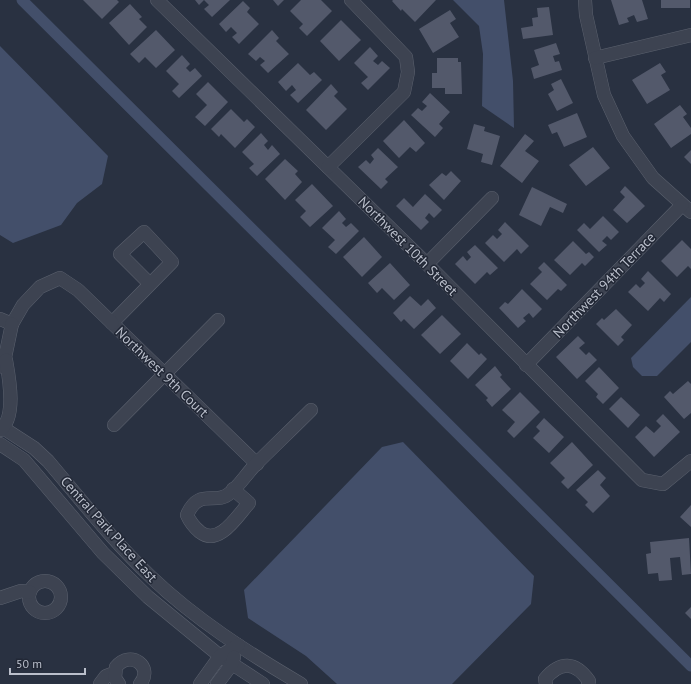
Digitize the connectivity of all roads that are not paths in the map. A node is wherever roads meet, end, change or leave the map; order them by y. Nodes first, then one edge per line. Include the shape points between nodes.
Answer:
1 (158, 0) edge
2 (351, 0) edge
3 (585, 0) edge
4 (691, 35) edge
5 (595, 58) junction
6 (328, 167) junction
7 (492, 198) dead end
8 (686, 209) edge
9 (427, 264) junction
10 (150, 284) junction
11 (218, 320) dead end
12 (6, 321) edge
13 (112, 323) junction
14 (6, 360) junction
15 (526, 365) junction
16 (164, 374) junction
17 (0, 375) edge
18 (311, 410) dead end
19 (114, 425) dead end
20 (1, 428) edge
21 (0, 444) edge
22 (691, 462) edge
23 (256, 464) junction
24 (234, 489) junction
25 (30, 592) dead end
26 (0, 598) edge
27 (238, 645) junction
28 (220, 656) junction
29 (232, 664) junction
30 (117, 678) edge
31 (100, 684) edge
32 (140, 684) edge
33 (200, 684) edge
34 (218, 684) edge
35 (263, 684) edge
36 (301, 684) edge
37 (546, 684) edge
38 (588, 684) edge

1 - 6 street, Northwest 10th Street
2 - 6 street via 406,57 408,72 404,92
3 - 5 street
4 - 5 street
5 - 8 street via 604,95 623,136 653,178
6 - 9 street, Northwest 10th Street
7 - 9 street
8 - 15 street, Northwest 94th Terrace
9 - 15 street, Northwest 10th Street
10 - 10 street, Northwest 9th Court via 172,262 144,232 120,254
10 - 13 street, Northwest 9th Court
11 - 16 street
12 - 13 street via 40,287 60,278 78,290
12 - 14 street
13 - 16 street, Northwest 9th Court
14 - 17 street
14 - 20 street via 11,388 8,415
15 - 22 street, Northwest 10th Street via 642,480 662,484
16 - 19 street
16 - 23 street, Northwest 9th Court
18 - 23 street
20 - 27 street, Central Park Place East via 34,448 48,461 151,577
21 - 28 street, Central Park Place East via 24,460 103,553 148,597
23 - 24 street
24 - 24 street via 222,498 207,497 199,500 190,507 187,514 190,522 204,535 219,535 249,503
25 - 26 street via 21,591
27 - 28 street
27 - 29 street
27 - 36 street, Central Park Place East
28 - 29 street, Central Park Place East
28 - 33 street
29 - 34 street
29 - 35 street, Central Park Place East
30 - 31 street via 106,676
30 - 32 street via 116,667 125,660 136,660 144,669
37 - 38 street via 545,679 552,671 562,666 574,666 583,672 589,681

